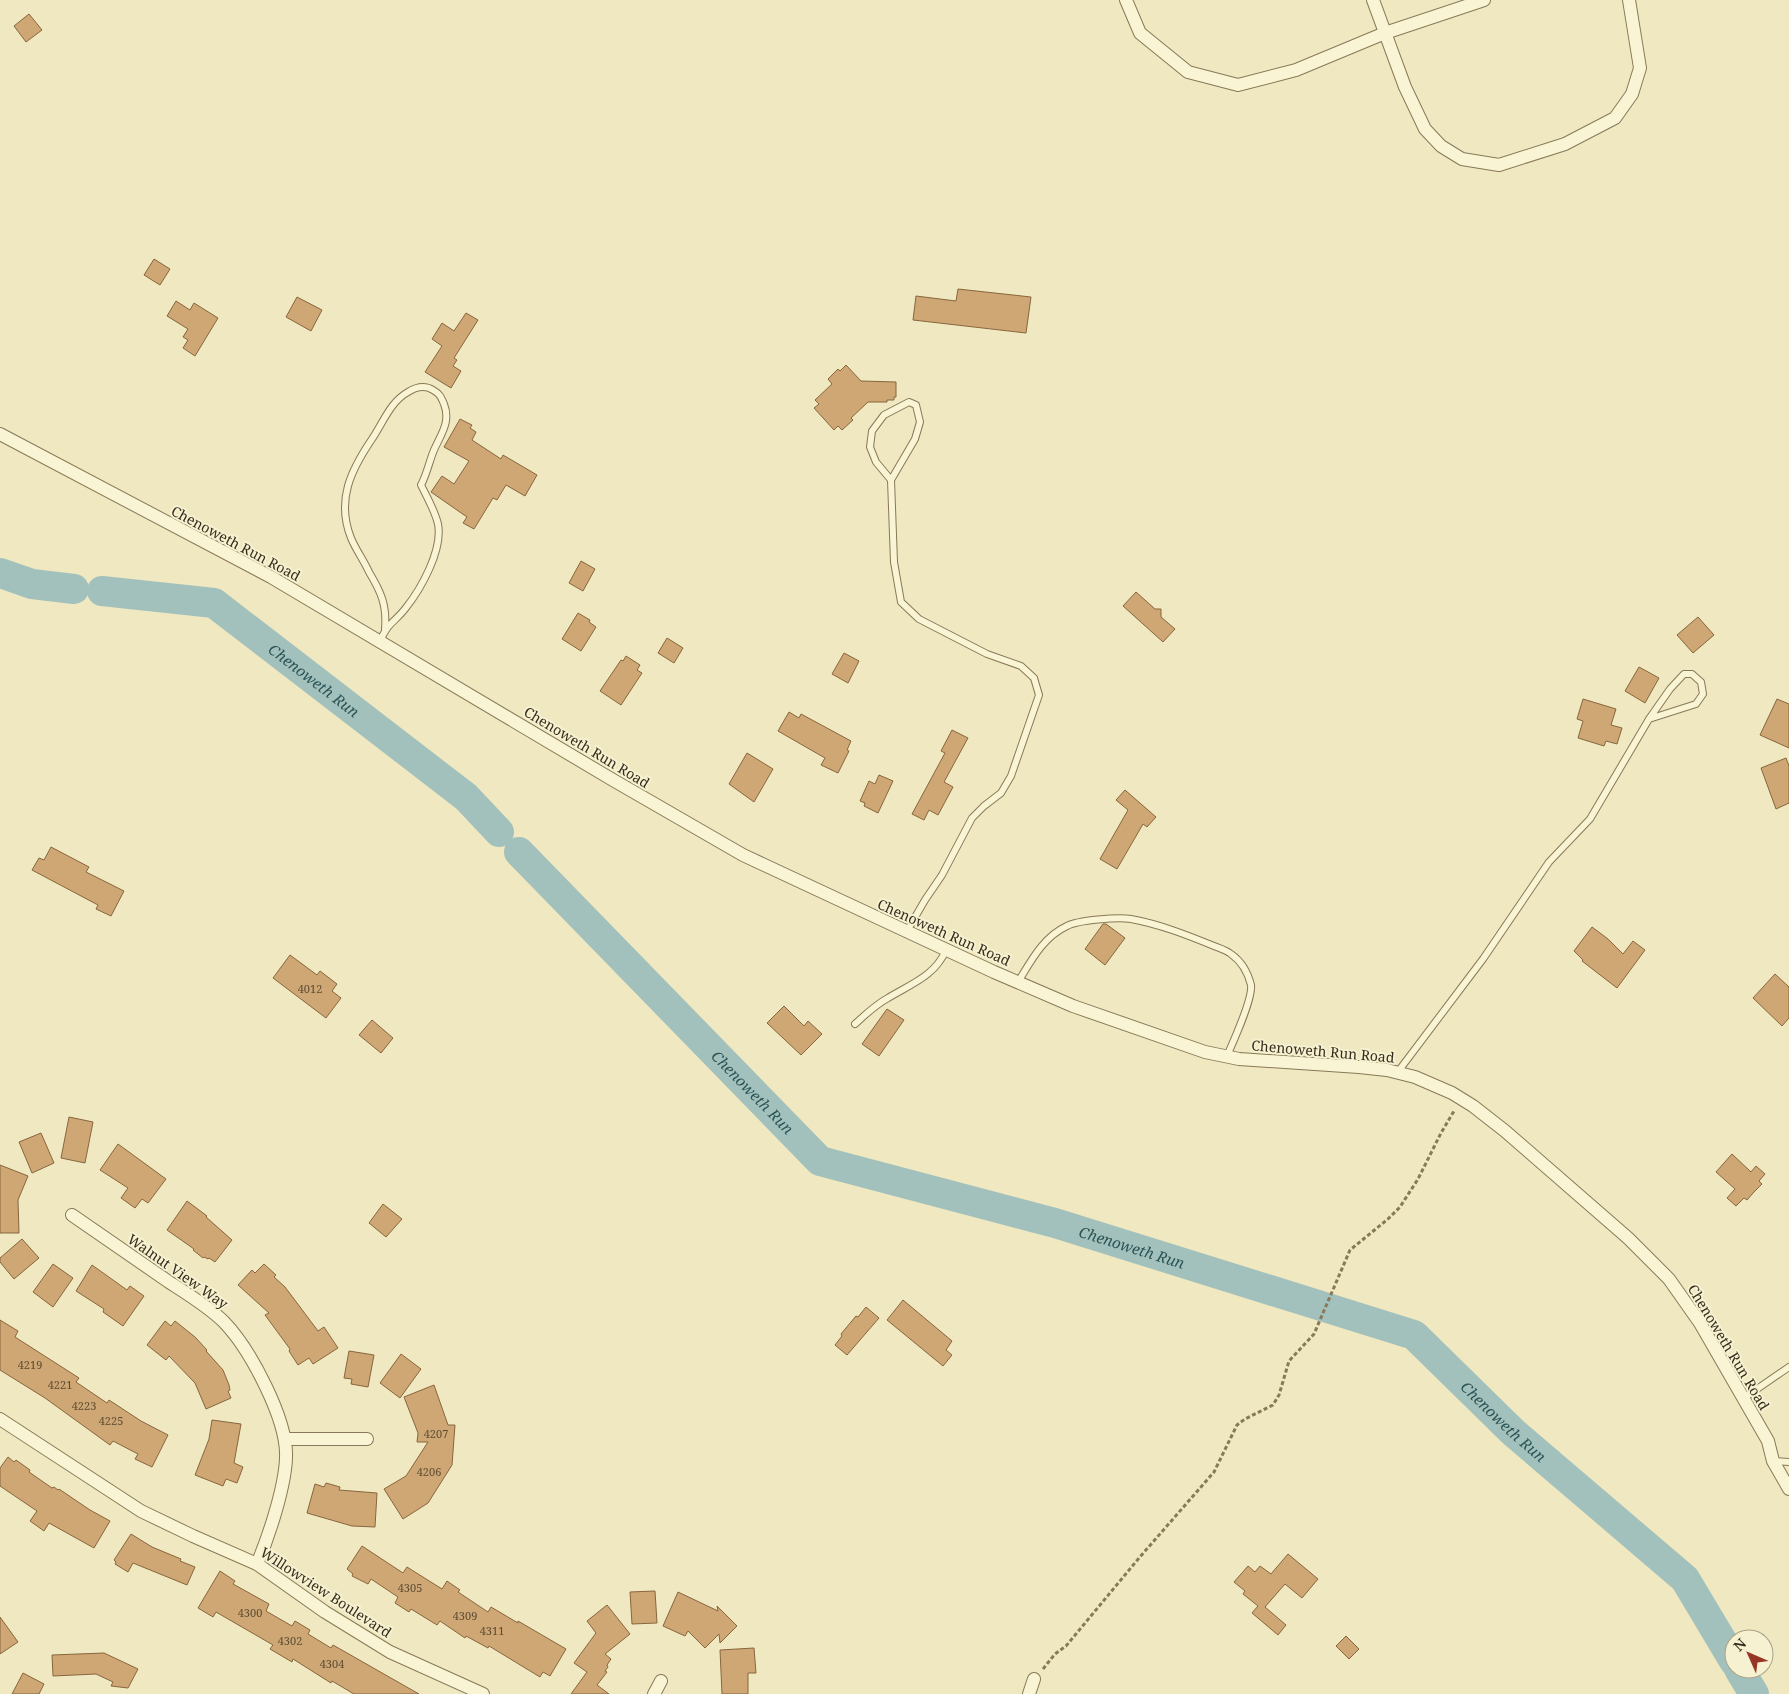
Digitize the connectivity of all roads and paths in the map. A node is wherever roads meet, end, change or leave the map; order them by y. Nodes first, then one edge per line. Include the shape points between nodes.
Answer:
1 (1126, 0) edge
2 (1373, 0) edge
3 (1484, 0) edge
4 (1629, 0) edge
5 (1385, 33) junction
6 (0, 434) edge
7 (891, 480) junction
8 (385, 629) junction
9 (380, 642) junction
10 (1649, 719) junction
11 (908, 931) junction
12 (946, 950) junction
13 (1018, 982) junction
14 (855, 1024) dead end
15 (1227, 1056) junction
16 (1397, 1073) junction
17 (1462, 1100) junction
18 (72, 1215) dead end
19 (1789, 1367) edge
20 (1744, 1398) junction
21 (0, 1419) edge
22 (285, 1439) junction
23 (367, 1439) dead end
24 (1773, 1461) junction
25 (1789, 1462) edge
26 (1789, 1490) edge
27 (257, 1564) junction
28 (1034, 1680) joint
29 (661, 1681) dead end
30 (483, 1694) edge
31 (654, 1694) edge
32 (1029, 1694) edge

1 - 5 street via 1140,33 1188,72 1238,85 1296,70
2 - 5 street
3 - 5 street
4 - 5 street via 1640,68 1632,94 1615,118 1565,144 1499,165 1462,159 1441,146 1425,129
6 - 9 street, Chenoweth Run Road via 271,578
7 - 7 lane via 876,462 870,447 872,431 884,415 909,402 916,405 920,422 915,439
7 - 11 lane via 894,562 901,602 919,619 987,654 1021,666 1034,678 1039,695 1011,776 1000,793 972,818
8 - 8 lane via 405,609 427,574 437,547 438,524 421,485 445,428 447,412 440,394 429,388 415,387 402,395 391,408 352,472 346,490 345,512 351,538 380,591 386,612
8 - 9 lane
9 - 11 street, Chenoweth Run Road via 743,855
10 - 10 lane via 1684,674 1692,674 1700,682 1703,694 1696,704
10 - 16 lane via 1590,819 1549,862 1483,958
11 - 12 street, Chenoweth Run Road
12 - 13 street, Chenoweth Run Road
12 - 14 lane via 932,971 872,1008
13 - 15 street, Chenoweth Run Road via 1118,1023 1205,1052
13 - 15 lane via 1050,936 1068,925 1129,919 1200,940 1231,954 1247,971 1251,988
15 - 16 street, Chenoweth Run Road
16 - 17 street, Chenoweth Run Road via 1415,1077
17 - 20 street, Chenoweth Run Road via 1505,1131 1648,1256 1700,1323
17 - 28 path via 1400,1207 1353,1246 1319,1324 1307,1343 1288,1361 1280,1395 1273,1405 1237,1425 1214,1472
18 - 22 street, Walnut View Way via 222,1320 253,1360
19 - 20 lane
20 - 24 street, Chenoweth Run Road via 1768,1441
21 - 27 street, Willowview Boulevard via 141,1511
22 - 23 street
22 - 27 street, Walnut View Way via 282,1486
24 - 25 lane
24 - 26 street, Chenoweth Run Road
27 - 30 street, Willowview Boulevard via 324,1612 390,1652
28 - 32 street
29 - 31 street

